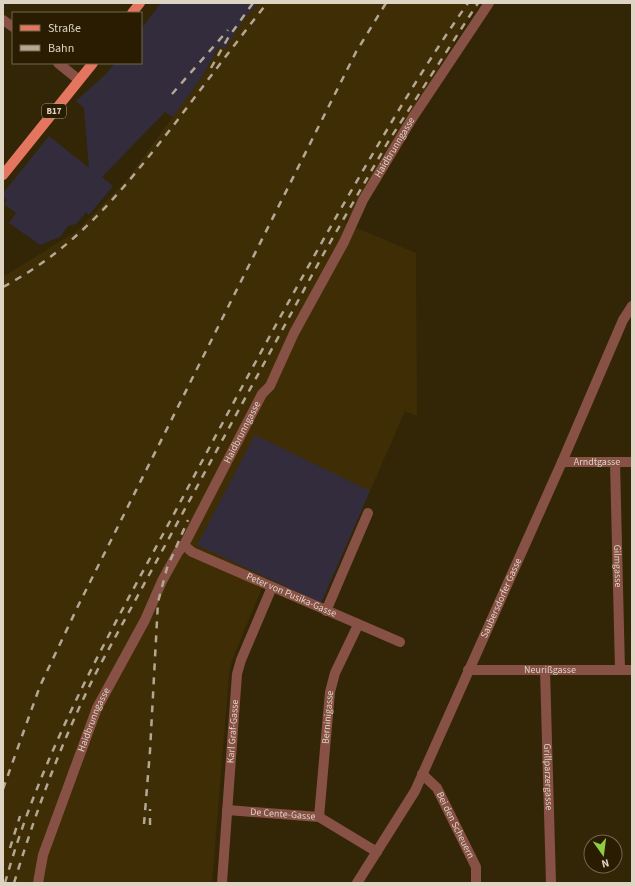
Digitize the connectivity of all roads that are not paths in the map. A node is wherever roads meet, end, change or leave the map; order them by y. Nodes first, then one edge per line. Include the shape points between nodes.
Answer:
1 (140, 3) edge
2 (489, 3) edge
3 (133, 12) edge
4 (3, 20) edge
5 (12, 27) edge
6 (59, 64) edge
7 (92, 64) edge
8 (79, 80) junction
9 (3, 175) edge
10 (632, 306) edge
11 (562, 462) junction
12 (615, 462) junction
13 (632, 462) edge
14 (368, 513) dead end
15 (184, 545) junction
16 (272, 587) junction
17 (326, 611) junction
18 (358, 625) junction
19 (400, 642) dead end
20 (468, 670) junction
21 (545, 670) junction
22 (620, 670) junction
23 (632, 670) edge
24 (422, 774) junction
25 (227, 810) junction
26 (319, 817) junction
27 (377, 852) junction
28 (38, 883) edge
29 (222, 883) edge
30 (357, 883) edge
31 (476, 883) edge
32 (552, 883) edge

1 - 3 main road
2 - 15 street, Haidbrunngasse via 413,117 363,200 344,242 294,333 270,386 262,394
4 - 5 street
6 - 8 street
7 - 8 main road, B17
8 - 9 main road, B17
10 - 11 street, Saubersdorfer Gasse via 623,320
11 - 12 street, Arndtgasse
11 - 20 street, Saubersdorfer Gasse
12 - 13 street, Arndtgasse
12 - 22 street, Gilmgasse
14 - 17 street
15 - 16 street, Peter von Pusika-Gasse via 192,552
15 - 28 street, Haidbrunngasse via 162,580 145,620 97,708 43,855
16 - 17 street, Peter von Pusika-Gasse
16 - 25 street, Karl Graf-Gasse via 237,674
17 - 18 street, Peter von Pusika-Gasse
18 - 19 street, Peter von Pusika-Gasse
18 - 26 street, Berninigasse via 335,673 330,692
20 - 21 street, Neurißgasse
20 - 24 street, Saubersdorfer Gasse
21 - 22 street, Neurißgasse
21 - 32 street, Grillparzergasse
22 - 23 street, Neurißgasse
24 - 27 street, Saubersdorfer Gasse via 415,791
24 - 31 street, Bei den Scheuern via 437,788 469,852 476,867
25 - 26 street, De Cente-Gasse
25 - 29 street, Karl Graf-Gasse
26 - 27 street, De Cente-Gasse
27 - 30 street, Saubersdorfer Gasse

